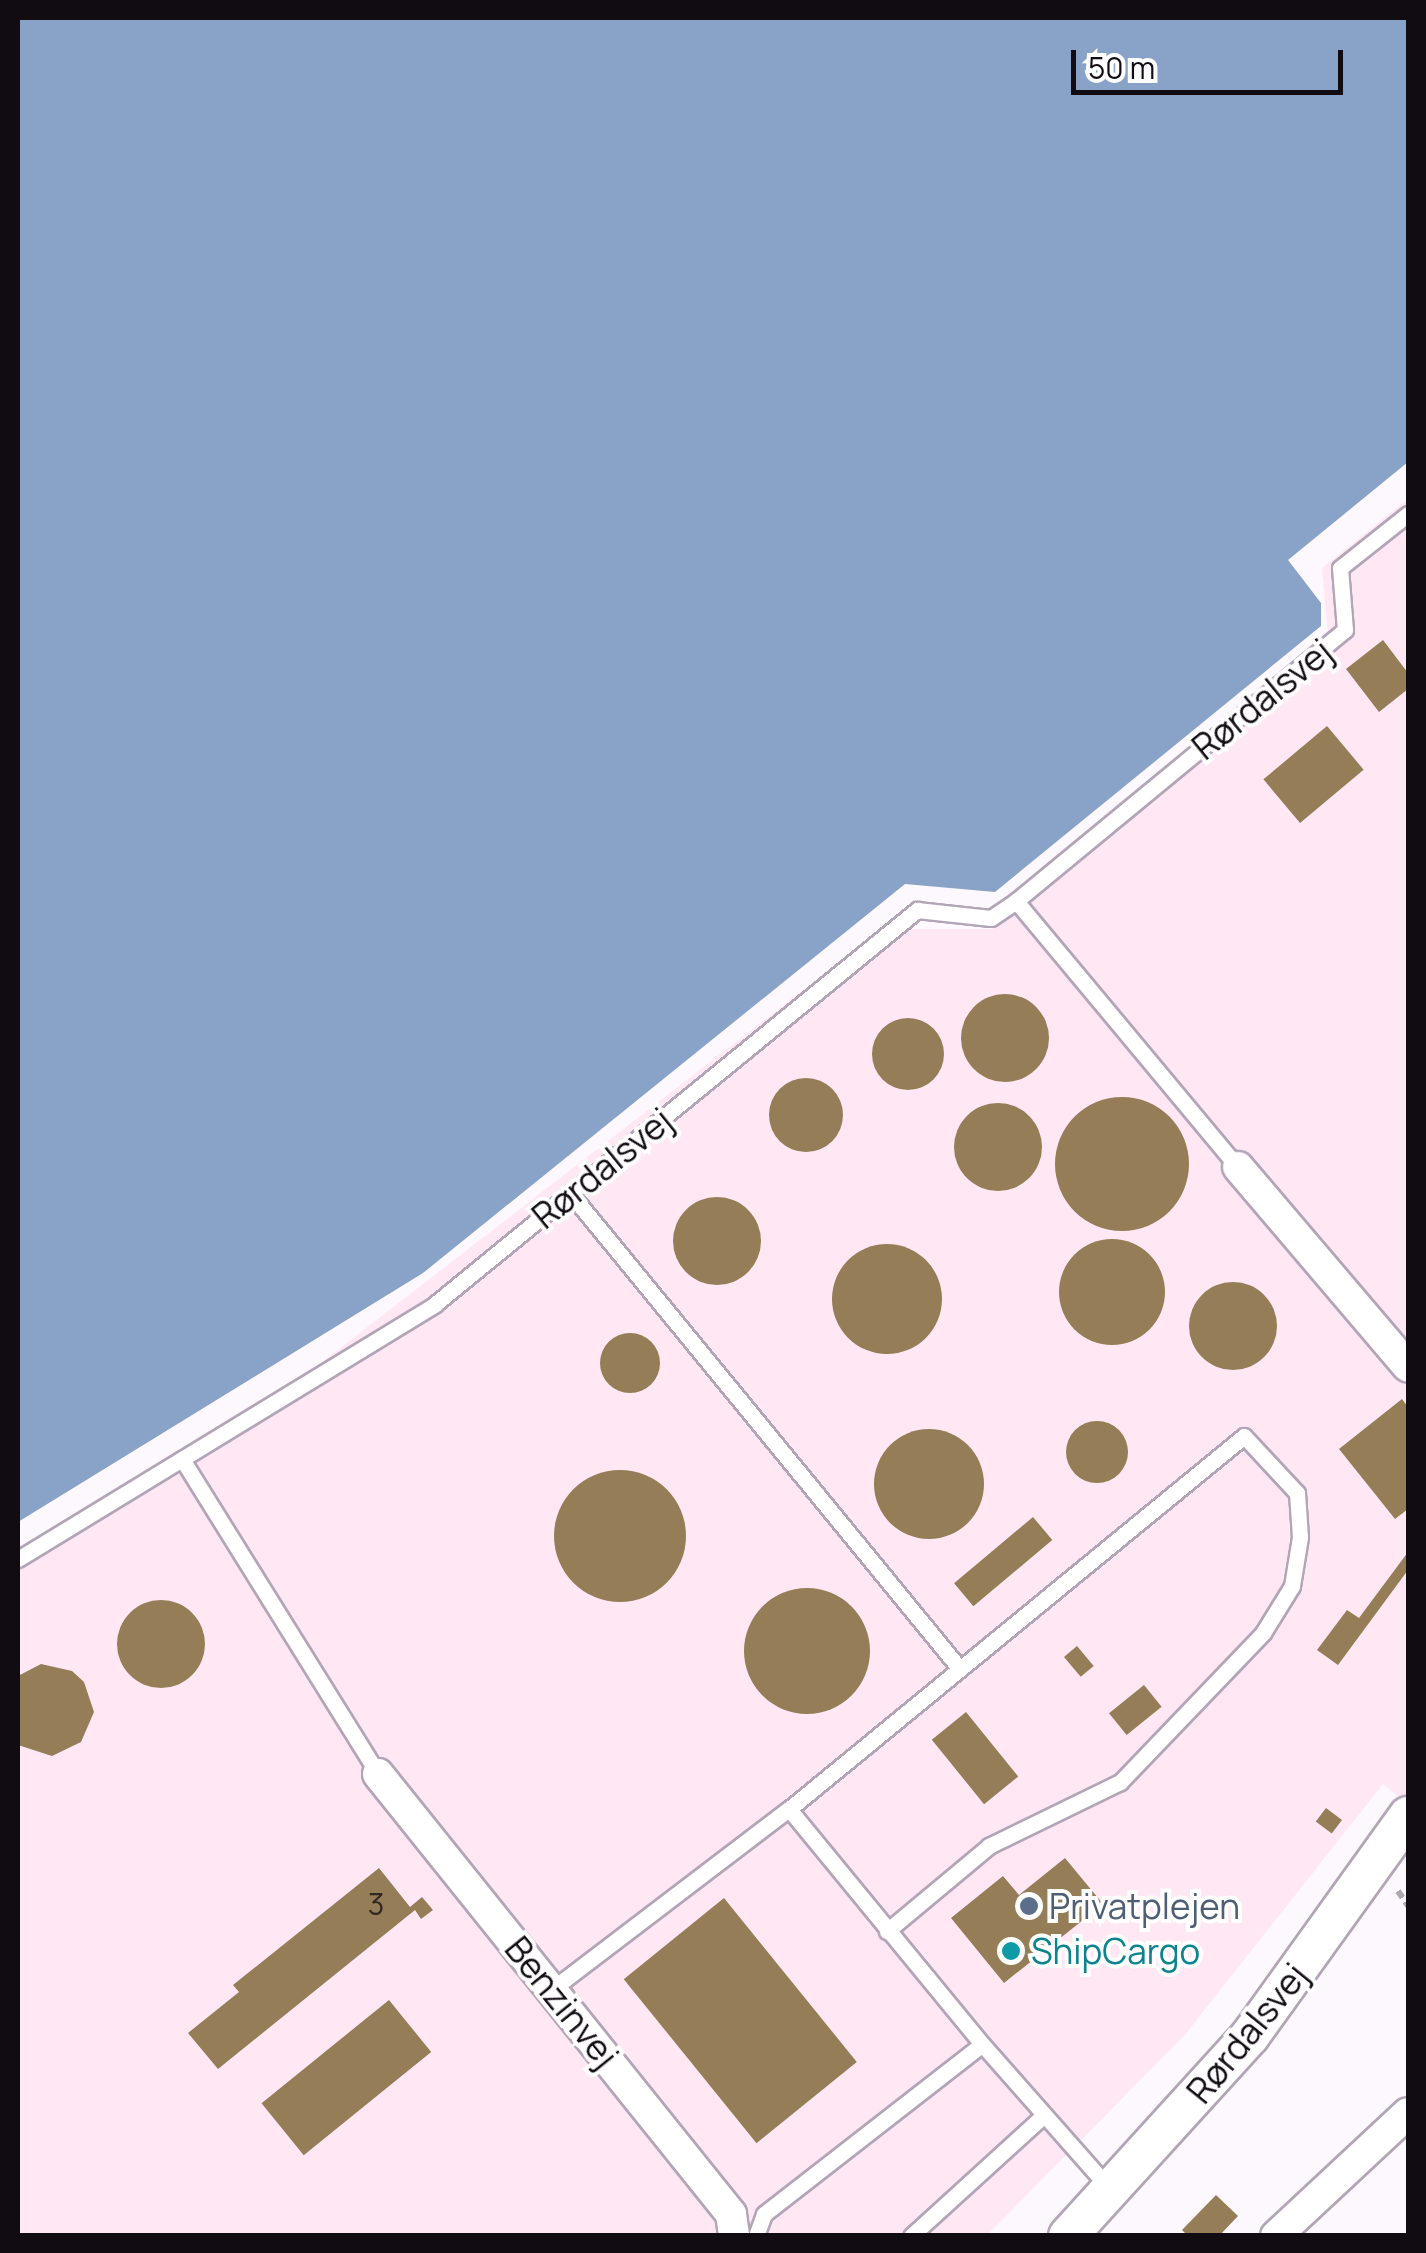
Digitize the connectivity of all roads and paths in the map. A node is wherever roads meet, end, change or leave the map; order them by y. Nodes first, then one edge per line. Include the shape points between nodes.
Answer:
1 (1408, 514) edge
2 (1016, 901) junction
3 (1238, 1167) joint
4 (570, 1193) junction
5 (1408, 1367) edge
6 (182, 1459) junction
7 (18, 1560) edge
8 (960, 1670) junction
9 (378, 1774) joint
10 (789, 1810) junction
11 (1408, 1816) edge
12 (887, 1931) junction
13 (552, 1990) junction
14 (982, 2044) junction
15 (1408, 2113) edge
16 (1042, 2118) junction
17 (1112, 2191) junction
18 (734, 2236) edge
19 (756, 2236) edge
20 (912, 2236) edge
21 (1068, 2236) edge
22 (1276, 2236) edge

1 - 2 lane, Rørdalsvej via 1340,568 1345,630
2 - 3 lane
2 - 4 lane, Rørdalsvej via 991,918 917,910
3 - 5 street
4 - 6 lane, Rørdalsvej via 435,1304
4 - 8 lane
6 - 7 lane, Rørdalsvej
6 - 9 lane
8 - 10 lane
8 - 12 lane via 1244,1436 1297,1492 1300,1537 1292,1586 1263,1633 1120,1782 989,1846
9 - 13 street, Benzinvej
10 - 12 lane
10 - 13 lane
11 - 17 street, Rørdalsvej via 1250,2036
12 - 14 lane
13 - 18 street, Benzinvej via 732,2214
14 - 16 lane
14 - 19 lane via 764,2214
15 - 22 street
16 - 17 lane
16 - 20 lane
17 - 21 street, Rørdalsvej

